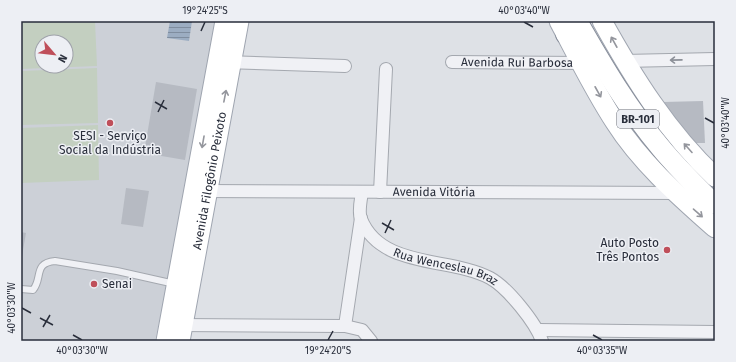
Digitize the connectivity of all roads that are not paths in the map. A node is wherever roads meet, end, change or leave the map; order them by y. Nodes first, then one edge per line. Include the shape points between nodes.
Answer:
1 (225, 21) edge
2 (239, 21) edge
3 (602, 21) edge
4 (567, 24) edge
5 (715, 59) edge
6 (624, 61) junction
7 (225, 62) junction
8 (452, 62) dead end
9 (582, 63) junction
10 (345, 66) dead end
11 (386, 69) dead end
12 (715, 177) edge
13 (201, 191) junction
14 (362, 192) junction
15 (380, 192) junction
16 (675, 193) junction
17 (715, 204) edge
18 (360, 218) junction
19 (715, 228) edge
20 (183, 286) junction
21 (21, 289) edge
22 (345, 326) junction
23 (715, 332) edge
24 (175, 333) edge
25 (541, 336) edge
26 (371, 341) edge

1 - 7 main road, Avenida Filogônio Peixoto
2 - 7 main road, Avenida Filogônio Peixoto
6 -> 3 main road
4 - 9 main road
4 - 17 highway, BR-101 via 607,73 660,148
5 -> 6 street
12 -> 6 main road via 668,125
7 - 10 street
7 - 13 main road, Avenida Filogônio Peixoto
8 - 9 street, Avenida Rui Barbosa
9 -> 16 main road via 615,123 640,156
11 - 15 street
13 - 14 street, Avenida Vitória
13 - 20 main road, Avenida Filogônio Peixoto
14 - 15 street, Avenida Vitória
14 - 18 street
15 - 16 street, Avenida Vitória
16 -> 19 main road
18 - 22 street
18 - 25 street, Rua Wenceslau Braz via 370,233 384,246 402,255 470,270 490,278 500,285
20 - 21 lane via 118,271 55,261 47,262 41,267 33,290
20 - 24 main road, Avenida Filogônio Peixoto
22 - 24 street
22 - 26 street via 362,330
23 - 25 street

